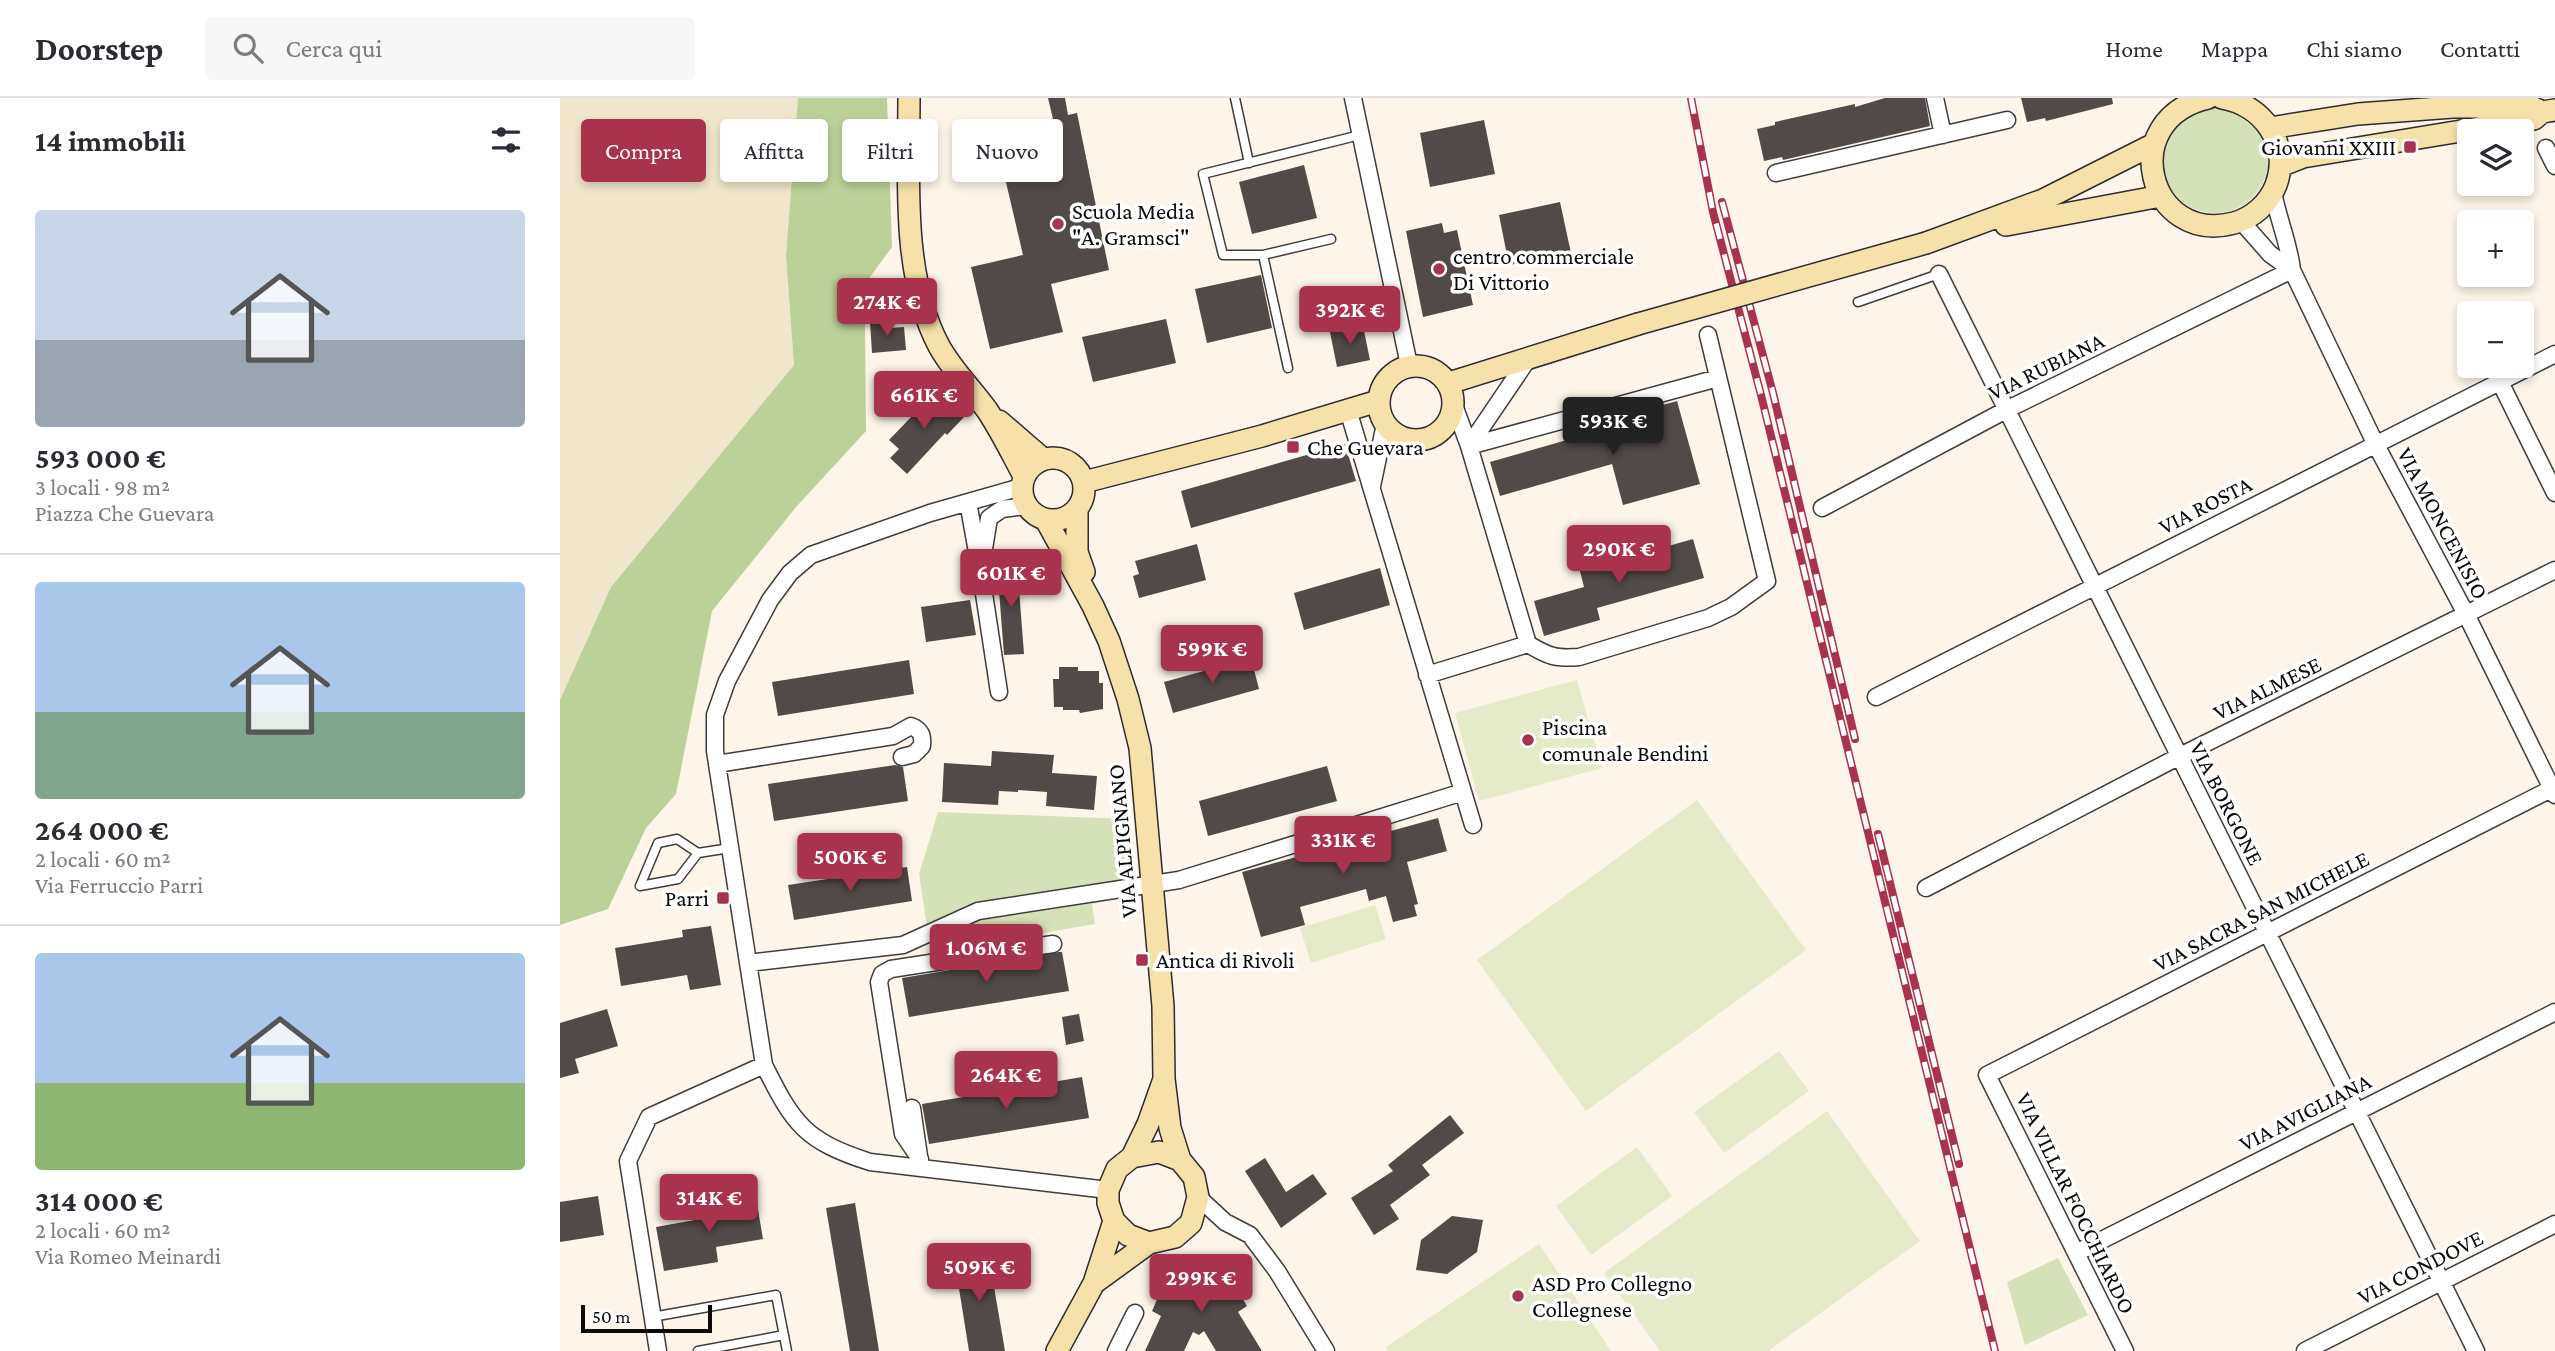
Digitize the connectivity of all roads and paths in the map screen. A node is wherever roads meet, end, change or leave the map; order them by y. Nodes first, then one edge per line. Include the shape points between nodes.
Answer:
1 (909, 98) edge
2 (1235, 98) edge
3 (1353, 98) edge
4 (1935, 98) edge
5 (2208, 98) edge
6 (2222, 98) edge
7 (2166, 106) edge
8 (2548, 108) edge
9 (2007, 120) dead end
10 (2270, 128) junction
11 (1360, 135) junction
12 (1943, 135) junction
13 (2154, 144) junction
14 (2546, 148) dead end
15 (1249, 163) junction
16 (2280, 166) junction
17 (2555, 166) edge
18 (1776, 173) dead end
19 (2273, 192) junction
20 (2161, 196) junction
21 (2241, 221) junction
22 (1331, 239) dead end
23 (1926, 243) junction
24 (1263, 254) junction
25 (2292, 270) junction
26 (1939, 274) joint
27 (1858, 302) dead end
28 (1708, 335) dead end
29 (2555, 354) edge
30 (1528, 359) junction
31 (1409, 365) junction
32 (1288, 368) dead end
33 (1718, 378) junction
34 (2500, 382) junction
35 (1449, 383) junction
36 (1378, 401) junction
37 (1454, 405) junction
38 (1348, 410) junction
39 (2006, 410) junction
40 (987, 411) junction
41 (1385, 424) junction
42 (2376, 445) junction
43 (1469, 446) junction
44 (1043, 459) junction
45 (1084, 482) junction
46 (1371, 487) junction
47 (1024, 489) junction
48 (2555, 493) edge
49 (968, 502) junction
50 (1822, 508) dead end
51 (1077, 509) junction
52 (1046, 520) junction
53 (2555, 570) edge
54 (982, 574) junction
55 (2093, 586) junction
56 (1094, 606) junction
57 (2466, 614) junction
58 (1528, 644) junction
59 (1427, 675) junction
60 (999, 692) dead end
61 (1876, 697) dead end
62 (902, 757) dead end
63 (2178, 757) junction
64 (717, 764) junction
65 (2554, 791) edge
66 (1463, 792) junction
67 (1473, 825) dead end
68 (730, 848) junction
69 (698, 853) junction
70 (1153, 884) junction
71 (1926, 888) dead end
72 (2267, 933) junction
73 (1053, 944) dead end
74 (748, 963) junction
75 (2555, 1012) edge
76 (764, 1065) junction
77 (1987, 1075) joint
78 (1164, 1079) junction
79 (912, 1108) dead end
80 (2356, 1112) junction
81 (1132, 1157) junction
82 (1180, 1160) junction
83 (920, 1163) junction
84 (1108, 1190) junction
85 (1198, 1197) junction
86 (1114, 1220) junction
87 (1225, 1222) junction
88 (1191, 1223) junction
89 (2555, 1224) edge
90 (1149, 1243) junction
91 (2076, 1253) junction
92 (2441, 1282) junction
93 (1094, 1283) junction
94 (1135, 1313) dead end
95 (652, 1317) junction
96 (784, 1335) junction
97 (658, 1351) edge
98 (698, 1351) edge
99 (787, 1351) edge
100 (1056, 1351) edge
101 (1116, 1351) edge
102 (1326, 1351) edge
103 (2124, 1351) edge
104 (2305, 1351) edge
105 (2476, 1351) edge

1 - 40 street via 910,212 920,298 950,365
2 - 15 lane
3 - 11 street
4 - 12 street
5 - 7 street
6 - 10 street via 2255,111
7 - 13 street
8 - 10 street via 2453,107 2358,114
8 - 16 street via 2534,119 2303,157
9 - 12 street
10 - 16 street
11 - 15 lane
11 - 31 street
12 - 18 street
13 - 20 street via 2152,169
13 - 23 street via 2043,200
14 - 17 street
15 - 24 lane via 1203,174 1223,255
16 - 19 street
19 - 21 street via 2255,214
19 - 25 street, VIA MONCENISIO
20 - 21 street via 2175,212 2194,223 2223,226
20 - 23 street
21 - 25 street, VIA MONCENISIO via 2270,254
22 - 24 lane
23 - 30 street, bridge
24 - 32 lane
25 - 39 street, VIA RUBIANA
25 - 42 street, VIA MONCENISIO
26 - 27 lane
26 - 39 street, VIA BORGONE
28 - 33 street
29 - 34 street, VIA ROSTA
30 - 35 street
30 - 43 street
31 - 35 street via 1426,366
31 - 36 street via 1385,381
33 - 43 street
33 - 58 street via 1767,581 1731,607 1690,625 1578,657 1548,656
34 - 42 street, VIA ROSTA
34 - 48 street
35 - 37 street
36 - 38 street
36 - 41 street
37 - 41 street via 1448,423 1436,435 1418,441 1403,438
37 - 43 street
38 - 45 street
38 - 46 street
39 - 50 street, VIA RUBIANA
39 - 55 street, VIA BORGONE
40 - 44 street
40 - 47 street
41 - 46 street
42 - 55 street, VIA ROSTA
42 - 57 street, VIA MONCENISIO
43 - 58 street
44 - 45 street via 1068,461
44 - 47 street via 1030,467
45 - 51 street
46 - 59 street
47 - 49 street
47 - 52 street via 1036,516
47 - 54 street via 989,518
49 - 54 street
49 - 64 street via 811,555 790,573 770,600 727,681 715,715
51 - 52 street via 1064,518
51 - 56 street, VIA ALPIGNANO via 1077,552
52 - 56 street, VIA ALPIGNANO
53 - 57 street, VIA ALMESE
54 - 60 street
55 - 61 street, VIA ROSTA
55 - 63 street, VIA BORGONE
56 - 70 street, VIA ALPIGNANO via 1109,640 1140,748
57 - 63 street, VIA ALMESE
57 - 65 street, VIA MONCENISIO
58 - 59 street
59 - 66 street
62 - 64 street via 922,746 923,736 911,726 893,736
63 - 71 street, VIA ALMESE
63 - 72 street, VIA BORGONE
64 - 68 street
65 - 72 street, VIA SACRA SAN MICHELE
66 - 67 street
66 - 70 street via 1179,880
68 - 69 lane
68 - 74 street
69 - 69 lane via 678,879 640,886 658,843 677,839
70 - 74 street via 978,911 903,945
70 - 78 street, VIA ALPIGNANO
72 - 77 street, VIA SACRA SAN MICHELE
72 - 80 street, VIA BORGONE
73 - 83 street via 882,974 879,982 903,1134
74 - 76 street
75 - 80 street, VIA AVIGLIANA
76 - 83 street via 783,1103 806,1133 835,1151 870,1162
76 - 95 street via 649,1117 628,1161
77 - 91 street, VIA VILLAR FOCCHIARDO
78 - 81 street
78 - 82 street via 1170,1128
79 - 83 street
80 - 91 street, VIA AVIGLIANA
80 - 92 street, VIA BORGONE
81 - 82 street via 1159,1152
81 - 84 street via 1117,1169
82 - 85 street via 1194,1177
83 - 84 street
84 - 86 street
85 - 87 street
85 - 88 street
86 - 90 street via 1128,1235
86 - 93 street
87 - 88 street
87 - 102 street via 1250,1235
88 - 90 street via 1175,1237
89 - 92 street, VIA CONDOVE
90 - 93 street
91 - 103 street, VIA VILLAR FOCCHIARDO
92 - 104 street, VIA CONDOVE
92 - 105 street, VIA BORGONE
93 - 100 street
94 - 101 street
95 - 96 lane via 776,1295
95 - 97 street
96 - 98 lane
96 - 99 lane

